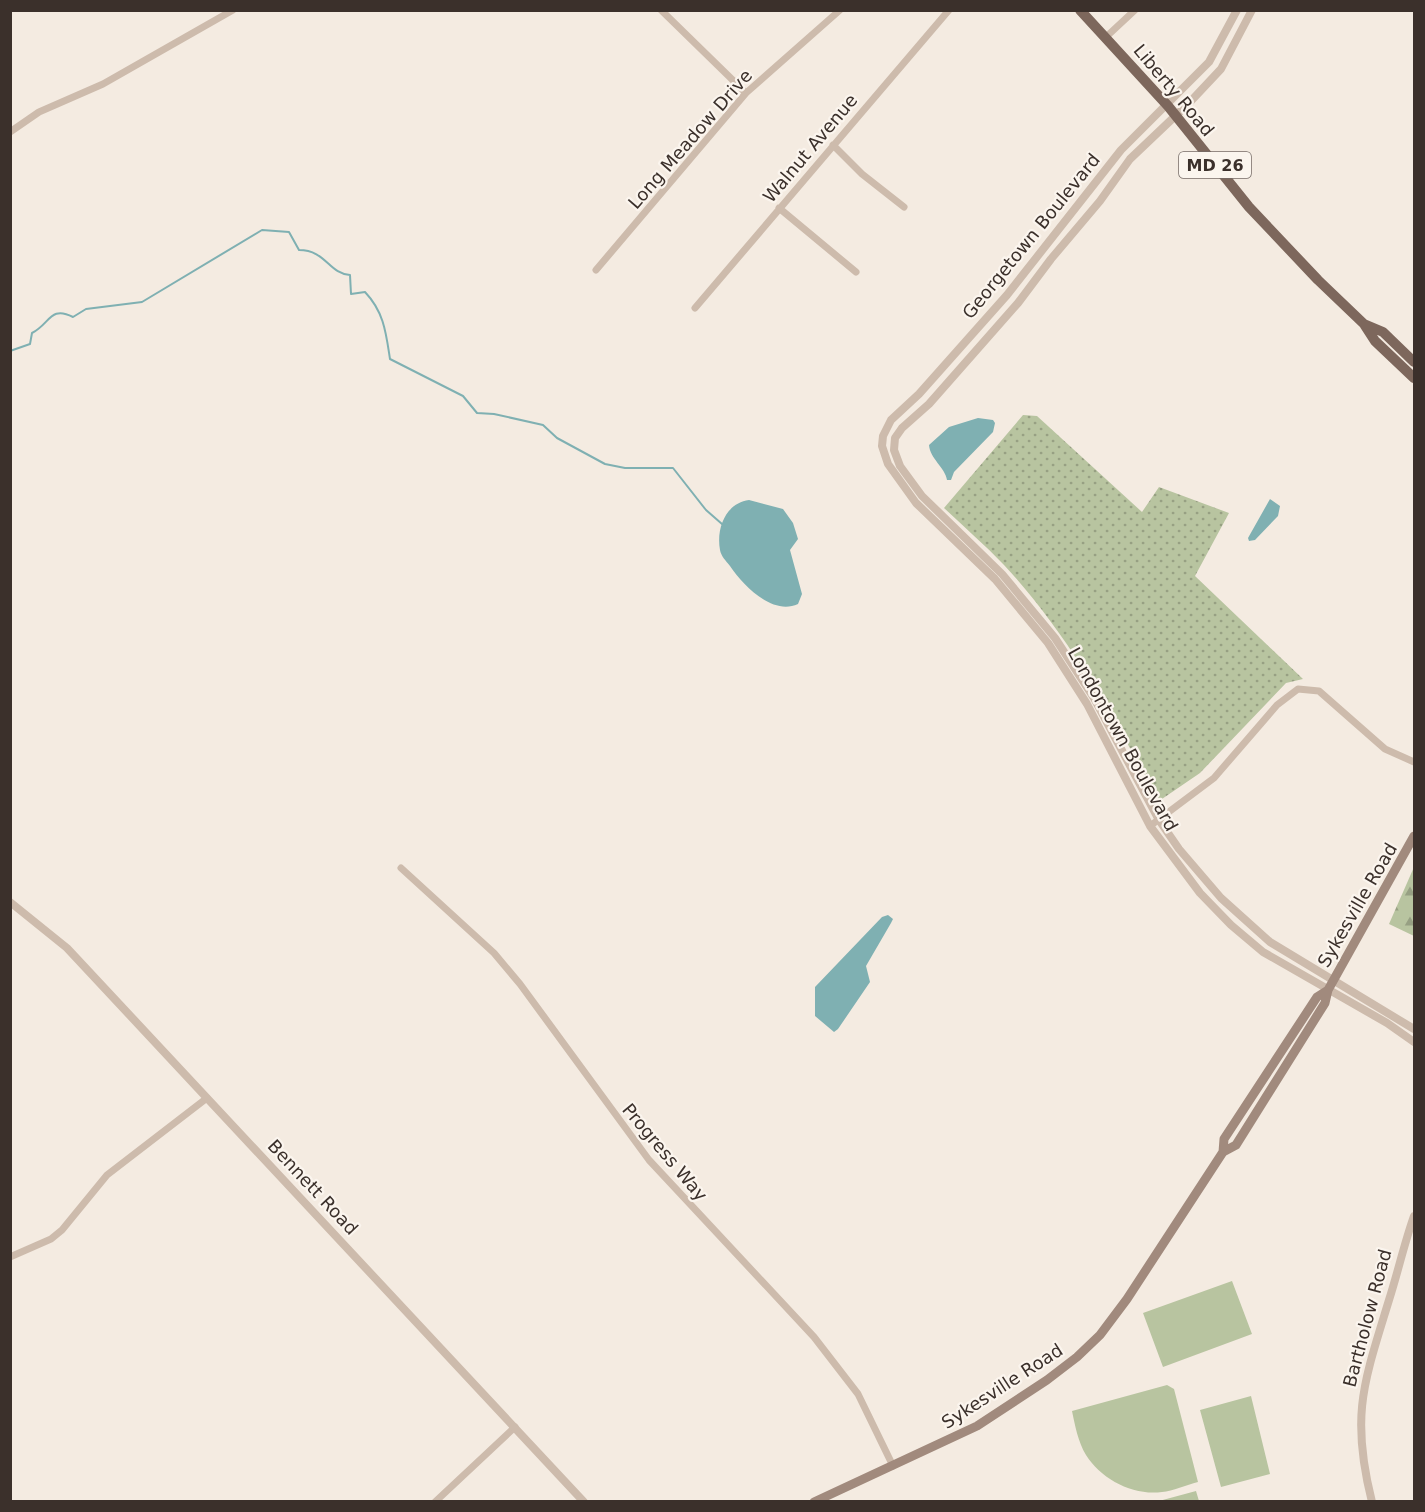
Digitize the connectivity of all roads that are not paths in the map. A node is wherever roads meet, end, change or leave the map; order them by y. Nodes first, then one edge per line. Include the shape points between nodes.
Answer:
1 (233, 10) edge
2 (661, 10) edge
3 (840, 10) edge
4 (949, 10) edge
5 (1080, 10) edge
6 (1135, 10) edge
7 (1237, 10) edge
8 (1252, 10) edge
9 (1106, 37) junction
10 (746, 93) junction
11 (1168, 106) junction
12 (1176, 116) junction
13 (10, 132) edge
14 (833, 145) junction
15 (904, 207) dead end
16 (778, 208) junction
17 (596, 270) dead end
18 (856, 272) dead end
19 (695, 308) dead end
20 (1364, 324) junction
21 (1414, 362) edge
22 (1414, 378) edge
23 (907, 484) junction
24 (1414, 762) edge
25 (1159, 820) junction
26 (1150, 826) junction
27 (1414, 836) edge
28 (401, 867) dead end
29 (10, 902) edge
30 (1330, 986) junction
31 (1387, 1023) junction
32 (1414, 1029) edge
33 (1414, 1034) edge
34 (1414, 1042) edge
35 (207, 1098) junction
36 (1414, 1216) edge
37 (10, 1257) edge
38 (515, 1427) junction
39 (893, 1466) junction
40 (435, 1502) edge
41 (585, 1502) edge
42 (814, 1502) edge
43 (1372, 1502) edge

1 - 13 street via 104,84 39,112
2 - 10 street
3 - 10 street, Long Meadow Drive
4 - 14 street, Walnut Avenue
5 - 9 main road, Liberty Road / MD 26
6 - 9 street
7 - 11 street, Georgetown Boulevard via 1209,62
8 - 12 street, Georgetown Boulevard via 1221,69
9 - 11 main road, Liberty Road / MD 26
10 - 17 street, Long Meadow Drive
11 - 12 main road, Liberty Road / MD 26
11 - 23 street, Georgetown Boulevard via 1121,150 1007,295 891,420 883,436 884,454
12 - 20 main road, Liberty Road / MD 26 via 1249,207
12 - 23 street, Georgetown Boulevard via 1130,159 1018,303 942,390 897,433 896,458
14 - 15 street
14 - 16 street, Walnut Avenue
16 - 18 street
16 - 19 street, Walnut Avenue
20 - 21 main road, Liberty Road / MD 26 via 1383,332
20 - 22 main road, Liberty Road / MD 26 via 1375,341
23 - 25 street, Londontown Boulevard via 1002,574 1054,638 1094,698
23 - 26 street, Londontown Boulevard via 931,520 1002,587 1048,643 1087,704
24 - 25 street via 1385,749 1319,691 1298,689 1277,705 1214,778
25 - 26 street
25 - 30 street, Londontown Boulevard via 1179,849 1239,916
26 - 30 street, Londontown Boulevard via 1200,893 1231,925 1263,952
27 - 30 main road, Sykesville Road
28 - 39 street, Progress Way via 494,953 649,1160 814,1337 858,1394
29 - 35 street, Bennett Road via 67,948
30 - 31 street
30 - 32 street
30 - 39 main road, Sykesville Road via 1325,1002 1236,1145 1223,1152 1127,1299 1088,1347 1047,1380 977,1426
31 - 33 street via 1400,1024
31 - 34 street
35 - 37 street via 107,1175 51,1239
35 - 38 street, Bennett Road
36 - 43 street, Bartholow Road via 1361,1402 1362,1458
38 - 40 street
38 - 41 street, Bennett Road
39 - 42 main road, Sykesville Road

